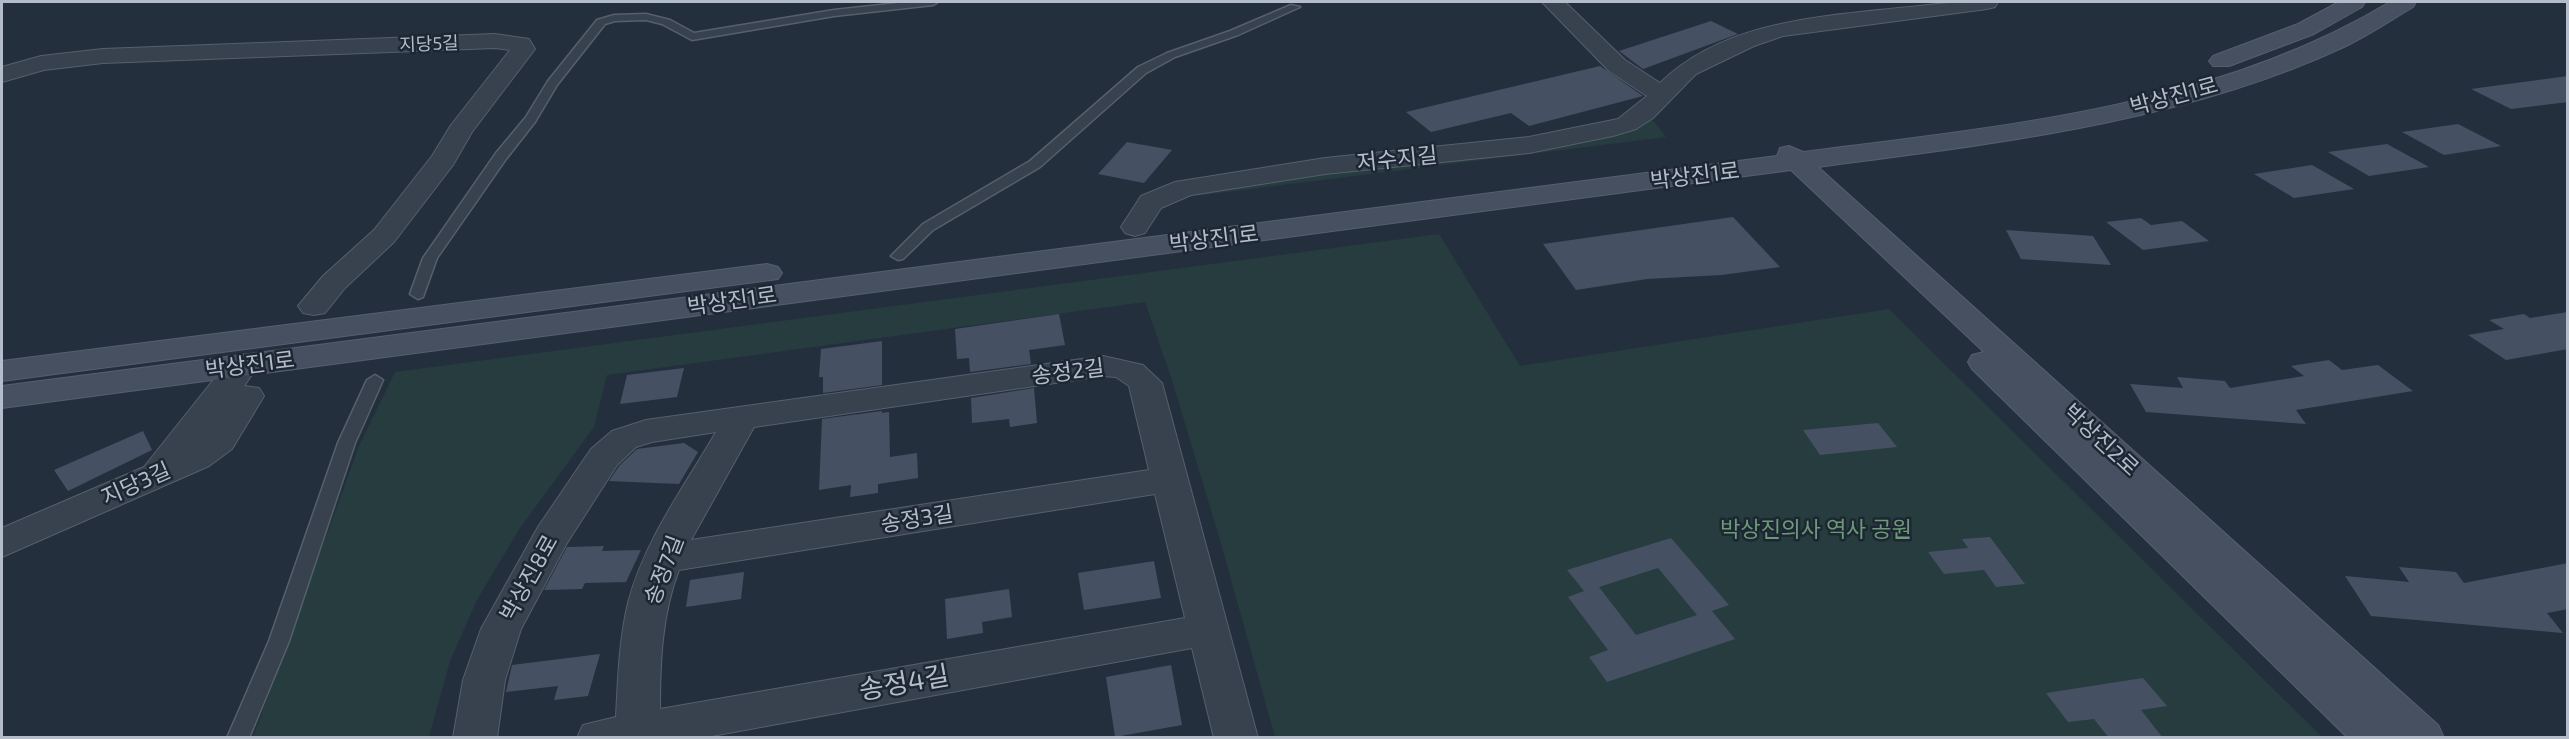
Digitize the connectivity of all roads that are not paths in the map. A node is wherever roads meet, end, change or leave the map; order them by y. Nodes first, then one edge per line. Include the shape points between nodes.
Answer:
1 (933, 2) edge
2 (1553, 2) edge
3 (1987, 2) edge
4 (2355, 2) edge
5 (2405, 2) edge
6 (1294, 7) dead end
7 (2, 75) edge
8 (1662, 93) junction
9 (1777, 155) junction
10 (1136, 227) junction
11 (898, 256) junction
12 (418, 294) dead end
13 (314, 306) dead end
14 (2, 371) edge
15 (375, 380) dead end
16 (244, 381) junction
17 (2, 397) edge
18 (742, 417) junction
19 (624, 439) joint
20 (1170, 479) junction
21 (2, 543) edge
22 (664, 558) junction
23 (1209, 629) junction
24 (624, 735) edge
25 (238, 738) edge
26 (475, 738) edge
27 (1236, 738) edge
28 (2377, 738) edge
29 (2422, 738) edge

1 - 12 lane via 834,13 692,37 666,22 646,17 601,22 552,84 430,258
2 - 8 street via 1628,76
3 - 8 street, 저수지길 via 1778,30 1707,58
4 - 9 street, 박상진1로 via 2306,29 2252,51 2132,87
5 - 9 street, 박상진1로 via 2340,40 2284,64 2161,101 2005,134
6 - 11 lane via 1142,70 1043,157 928,227
7 - 13 street, 지당5길 via 41,63 103,56 473,42 521,44 523,49 384,236
8 - 10 street, 저수지길 via 1644,113 1627,123 1571,139 1324,166 1179,189 1151,202
9 - 10 street, 박상진1로
9 - 16 street, 박상진1로
9 - 28 street, 박상진2로
9 - 29 street, 박상진2로
10 - 11 street, 박상진1로
11 - 14 street, 박상진1로
15 - 25 lane via 352,424 278,643
16 - 17 street, 박상진1로
16 - 21 street, 지당3길 via 220,441 196,458
18 - 19 street, 송정2길 via 646,431
18 - 20 street, 송정2길 via 1103,366 1121,367 1136,372 1145,383
18 - 22 street, 송정7길
19 - 26 street, 박상진8로 via 604,457 551,537 501,629 484,680
20 - 22 street, 송정3길
20 - 23 street, 송정2길
22 - 24 street, 송정7길 via 649,600
23 - 24 street, 송정4길
23 - 27 street, 송정2길

